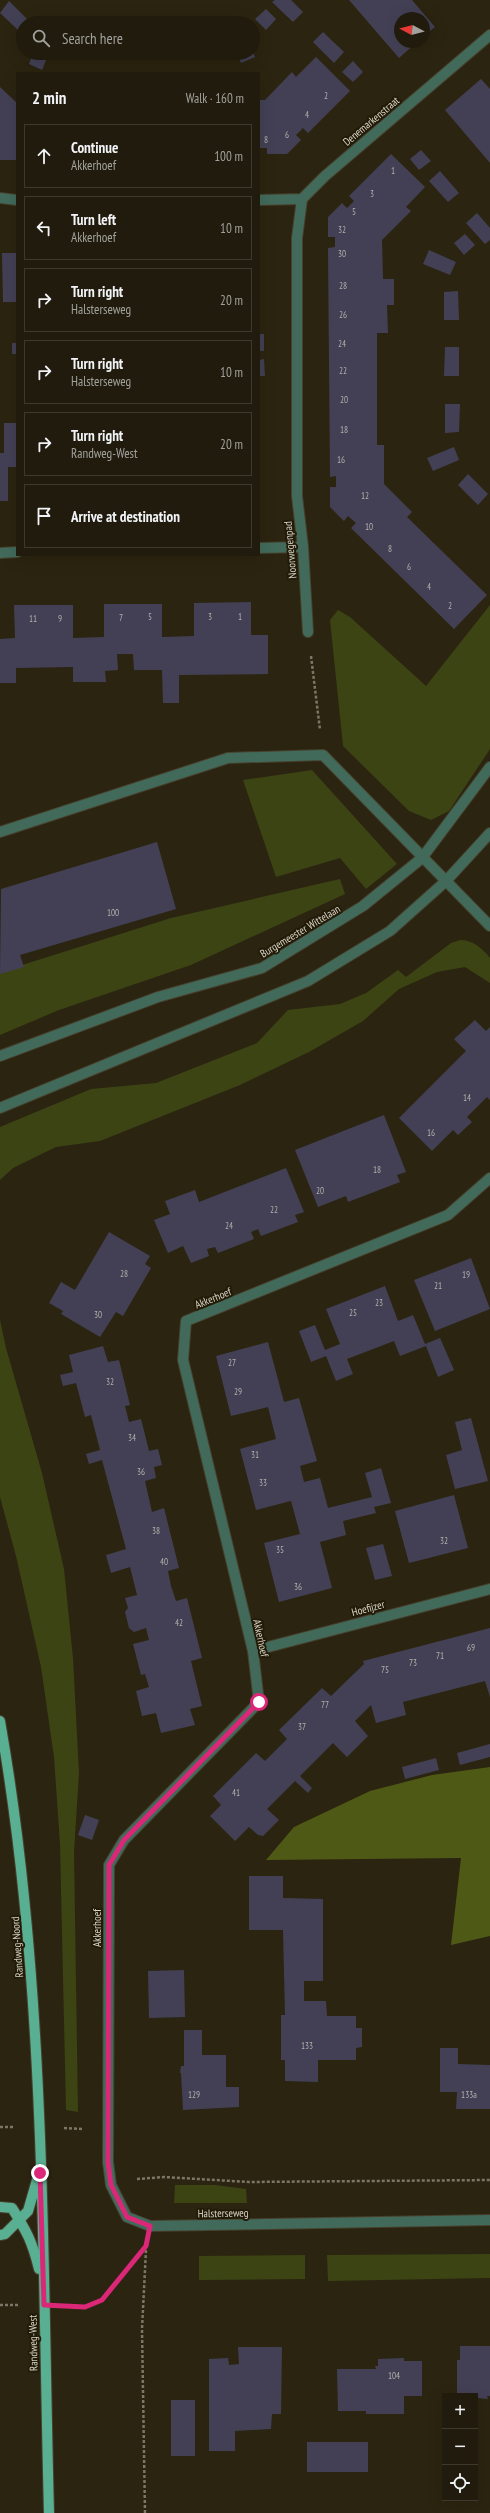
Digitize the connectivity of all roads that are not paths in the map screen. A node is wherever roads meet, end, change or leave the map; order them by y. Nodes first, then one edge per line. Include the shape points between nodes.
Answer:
1 (490, 35) edge
2 (0, 198) edge
3 (16, 200) edge
4 (260, 200) edge
5 (302, 200) junction
6 (303, 547) junction
7 (260, 548) edge
8 (16, 552) edge
9 (0, 553) edge
10 (308, 632) road end
11 (490, 767) edge
12 (0, 832) edge
13 (490, 833) edge
14 (422, 858) junction
15 (446, 882) junction
16 (490, 926) edge
17 (0, 1056) edge
18 (0, 1108) edge
19 (490, 1178) edge
20 (490, 1589) edge
21 (252, 1651) junction
22 (0, 1721) edge
23 (40, 2173) junction
24 (0, 2206) edge
25 (19, 2220) junction
26 (490, 2220) edge
27 (150, 2226) joint
28 (0, 2236) edge
29 (44, 2290) junction
30 (49, 2513) edge

1 - 5 street, Denemarkenstraat via 325,176
2 - 3 street
4 - 5 street
5 - 6 street, Noorwegenpad via 297,238 297,496
6 - 7 street
6 - 10 street, Noorwegenpad
8 - 9 street
11 - 14 street, Burgemeester Wittelaan
12 - 14 street via 228,758 323,755
13 - 15 street
14 - 15 street
14 - 17 street, Burgemeester Wittelaan via 363,906 262,968 158,997
15 - 16 street
15 - 18 street via 390,931 308,981
19 - 21 street, Akkerhoef via 448,1215 186,1322 183,1360
20 - 21 street, Hoefijzer
21 - 27 street, Akkerhoef via 259,1702 124,1840 109,1865 108,2162 111,2185 127,2217
22 - 23 main road, Randweg-Noord via 23,1873 30,1946
23 - 25 main road via 28,2210
23 - 29 main road, Randweg-West
24 - 25 main road via 12,2208
25 - 28 main road
25 - 29 main road via 32,2240
26 - 27 street, Halsterseweg
29 - 30 main road, Randweg-West

